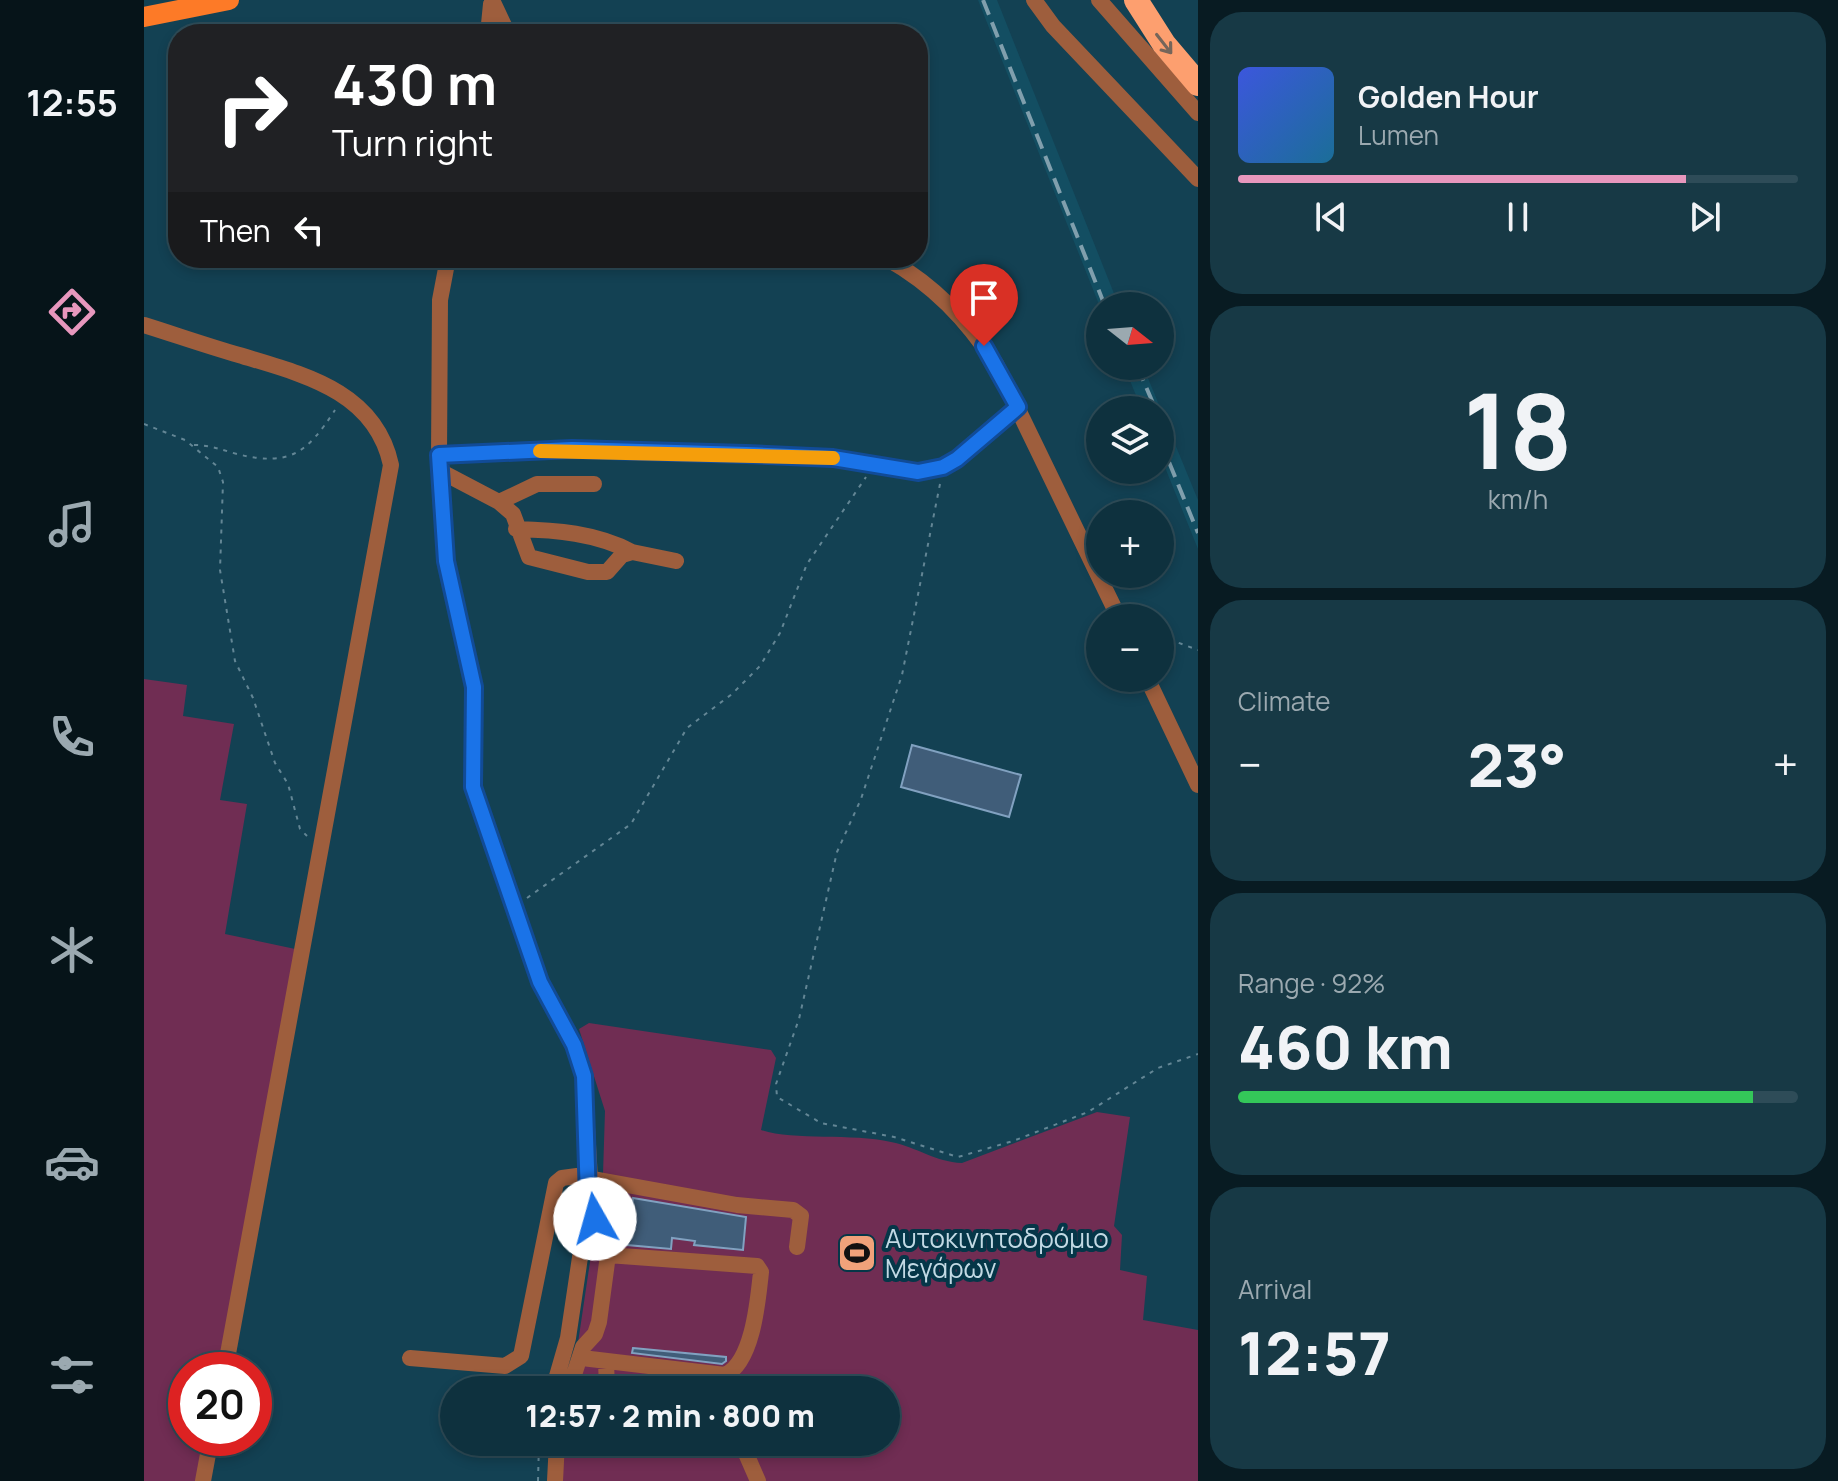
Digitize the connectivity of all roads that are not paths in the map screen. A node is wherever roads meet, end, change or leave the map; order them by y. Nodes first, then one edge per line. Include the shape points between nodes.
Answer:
1 (229, 0) edge
2 (1034, 0) edge
3 (1099, 0) edge
4 (1136, 0) edge
5 (491, 1) edge
6 (144, 17) edge
7 (489, 24) edge
8 (503, 24) edge
9 (1198, 84) edge
10 (1198, 113) edge
11 (1198, 179) edge
12 (446, 268) edge
13 (901, 268) edge
14 (144, 325) edge
15 (1018, 407) junction
16 (440, 463) junction
17 (594, 484) dead end
18 (499, 502) junction
19 (516, 529) junction
20 (632, 552) junction
21 (676, 561) dead end
22 (1112, 604) edge
23 (1154, 692) edge
24 (1198, 785) edge
25 (590, 1179) junction
26 (588, 1197) junction
27 (797, 1247) dead end
28 (608, 1255) junction
29 (228, 1352) edge
30 (410, 1358) dead end
31 (582, 1358) junction
32 (606, 1361) junction
33 (557, 1376) edge
34 (575, 1376) edge
35 (607, 1376) edge
36 (688, 1376) edge
37 (731, 1376) edge
38 (208, 1456) edge
39 (556, 1456) edge
40 (747, 1456) edge
41 (203, 1481) edge
42 (555, 1481) edge
43 (758, 1481) edge

1 - 6 main road
2 - 11 street
3 - 10 street
4 -> 9 highway
5 - 7 street
5 - 8 street
12 - 16 street via 440,300
13 - 15 street via 943,296 972,328
14 - 29 street via 316,378 344,397 382,439 391,465
15 - 16 street via 971,449 943,467 918,472 794,456 572,449
15 - 22 street
16 - 18 street
16 - 25 street via 446,561 474,687 473,787 540,982 574,1045 584,1076
17 - 18 street via 537,484
18 - 19 street via 513,514
19 - 20 street via 587,535
19 - 20 street via 529,557 588,572 607,572
20 - 21 street
23 - 24 street
25 - 26 street
25 - 27 street via 793,1210 801,1216
25 - 30 street via 569,1176 556,1183 521,1356 505,1366
26 - 28 street
26 - 33 street via 571,1324
28 - 31 street via 599,1322
28 - 37 street via 757,1266 761,1272 752,1333
31 - 32 street
31 - 34 street
32 - 35 street
32 - 36 street
38 - 41 street
39 - 42 street
40 - 43 street

